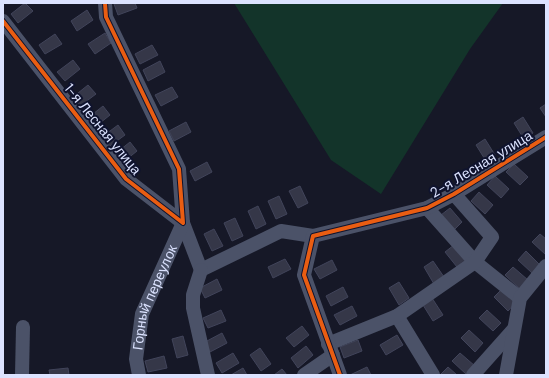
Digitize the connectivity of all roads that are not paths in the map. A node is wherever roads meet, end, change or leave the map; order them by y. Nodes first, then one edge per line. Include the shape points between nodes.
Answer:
1 (105, 3) edge
2 (3, 21) edge
3 (546, 137) edge
4 (454, 194) junction
5 (427, 208) junction
6 (183, 224) junction
7 (313, 236) junction
8 (475, 262) junction
9 (546, 266) edge
10 (201, 270) junction
11 (520, 298) junction
12 (397, 316) junction
13 (23, 327) dead end
14 (514, 328) junction
15 (330, 350) junction
16 (22, 375) edge
17 (139, 375) edge
18 (208, 375) edge
19 (304, 375) edge
20 (340, 375) edge
21 (433, 375) edge
22 (473, 375) edge
23 (506, 375) edge

1 - 6 street via 106,17 179,169
2 - 6 street, 1-я Лесная улица via 126,179
3 - 4 street, 2-я Лесная улица
4 - 5 street, 2-я Лесная улица
4 - 8 street, 2-я Лесная улица via 492,237
5 - 7 street, 2-я Лесная улица
5 - 8 street, 2-я Лесная улица
6 - 10 street
6 - 17 street, Горный переулок via 142,314 136,359
7 - 10 street via 282,231
7 - 15 street via 304,275
8 - 11 street, 2-я Лесная улица
8 - 12 street, 2-я Лесная улица
9 - 11 street
10 - 18 street via 192,295
11 - 14 street
12 - 15 street, 2-я Лесная улица
12 - 21 street
13 - 16 street
14 - 22 street
14 - 23 street
15 - 19 street, 2-я Лесная улица
15 - 20 street

